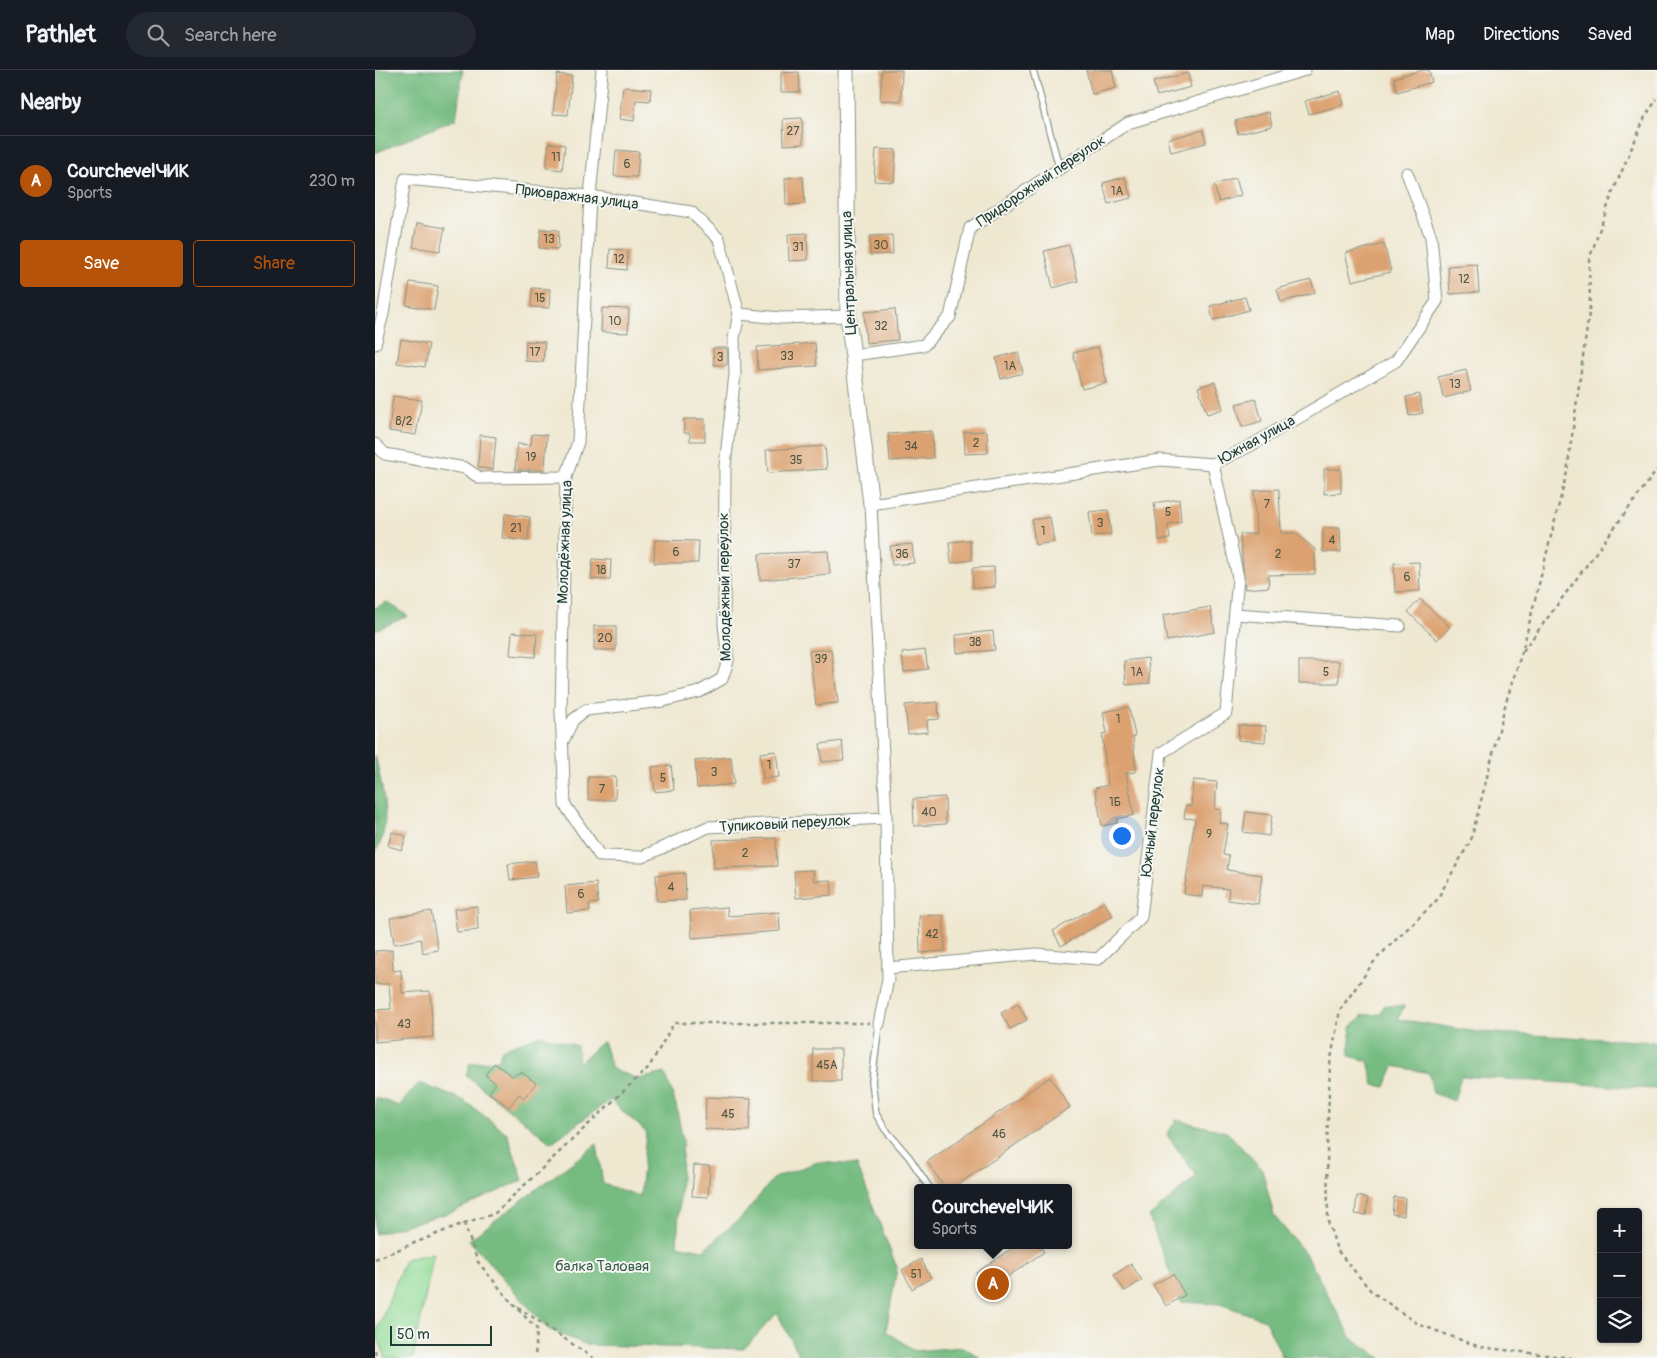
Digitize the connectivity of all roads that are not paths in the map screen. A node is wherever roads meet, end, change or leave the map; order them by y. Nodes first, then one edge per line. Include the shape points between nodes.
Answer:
1 (603, 70) edge
2 (846, 70) edge
3 (1033, 70) edge
4 (1305, 70) edge
5 (1059, 167) junction
6 (1407, 172) dead end
7 (590, 196) junction
8 (739, 314) junction
9 (848, 316) junction
10 (375, 344) edge
11 (854, 355) junction
12 (375, 444) edge
13 (1213, 464) junction
14 (566, 477) junction
15 (871, 504) junction
16 (1235, 614) junction
17 (1401, 626) dead end
18 (563, 743) junction
19 (886, 818) junction
20 (600, 856) joint
21 (888, 968) junction
22 (879, 1024) joint
23 (927, 1184) edge

1 - 7 street, Молодёжная улица
2 - 9 street, Центральная улица
3 - 5 lane
4 - 5 street, Придорожный переулок via 1128,122
5 - 11 street, Придорожный переулок via 970,228 950,317 924,345
6 - 13 street, Южная улица via 1431,237 1437,301 1396,361
7 - 8 street, Приовражная улица via 691,212 719,239
7 - 10 street, Приовражная улица via 405,179 383,314
7 - 14 street, Молодёжная улица via 578,442
8 - 9 street via 781,318
8 - 18 street, Молодёжный переулок via 725,466 728,661 722,680 699,692 663,701 586,710 573,720
9 - 11 street, Центральная улица
11 - 15 street, Центральная улица
12 - 14 street via 385,454 465,468 480,478
13 - 15 street, Южная улица via 1160,460
13 - 16 street, Южный переулок via 1238,577
14 - 18 street, Молодёжная улица
15 - 19 street
16 - 17 street
16 - 21 street, Южный переулок via 1226,713 1161,753 1141,917 1098,959 1036,954
18 - 20 street, Молодёжная улица via 565,805
19 - 20 street, Тупиковый переулок via 709,828 642,857
19 - 21 street
21 - 22 street
22 - 23 lane via 872,1081 875,1114

